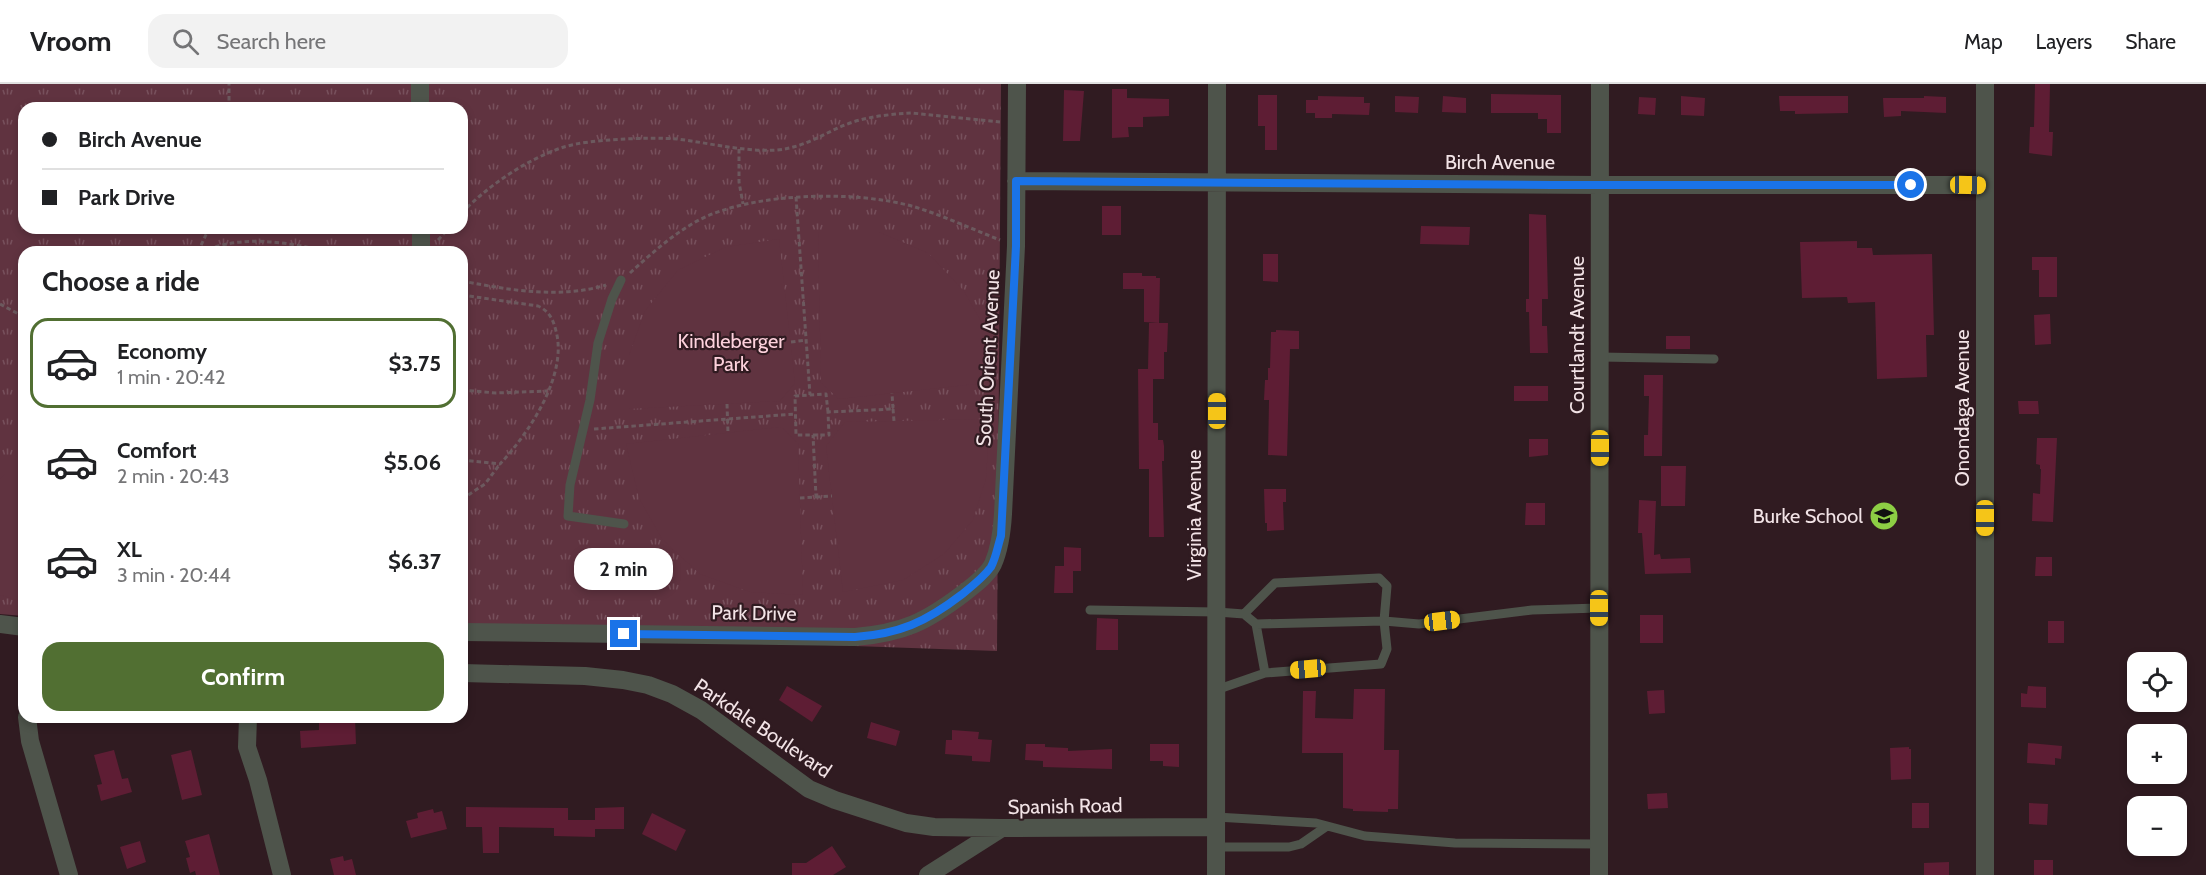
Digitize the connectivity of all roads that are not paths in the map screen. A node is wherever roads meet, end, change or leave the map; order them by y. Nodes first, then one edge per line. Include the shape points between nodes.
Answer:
1 (420, 84) edge
2 (1017, 84) edge
3 (1217, 84) edge
4 (1600, 84) edge
5 (1985, 84) edge
6 (420, 102) edge
7 (1016, 181) junction
8 (1217, 183) junction
9 (1600, 185) junction
10 (1985, 185) junction
11 (621, 280) road end
12 (1600, 357) junction
13 (1714, 359) dead end
14 (624, 524) dead end
15 (1001, 536) joint
16 (1599, 608) junction
17 (1090, 610) dead end
18 (1217, 612) junction
19 (1244, 614) junction
20 (1384, 621) junction
21 (0, 624) edge
22 (1256, 624) junction
23 (18, 626) edge
24 (468, 632) edge
25 (468, 673) edge
26 (1265, 673) junction
27 (1216, 690) junction
28 (28, 723) edge
29 (248, 723) edge
30 (1216, 822) junction
31 (1327, 826) junction
32 (1002, 828) junction
33 (1599, 844) junction
34 (1216, 847) junction
35 (69, 875) edge
36 (282, 875) edge
37 (928, 875) edge
38 (1216, 875) edge
39 (1599, 875) edge
40 (1985, 875) edge

1 - 6 street
2 - 7 street, South Orient Avenue
3 - 8 street, Virginia Avenue
4 - 9 street, Courtlandt Avenue
5 - 10 street, Onondaga Avenue
7 - 8 street, Birch Avenue
7 - 15 street, South Orient Avenue
8 - 9 street, Birch Avenue
8 - 18 street, Virginia Avenue
9 - 10 street, Birch Avenue
9 - 12 street, Courtlandt Avenue
10 - 40 street, Onondaga Avenue
11 - 14 lane via 598,344 590,400 570,485 568,516
12 - 13 lane
12 - 16 street, Courtlandt Avenue
15 - 24 street, Park Drive via 992,565 979,581 940,612 882,635
16 - 20 lane via 1532,610 1419,624
16 - 33 street, Courtlandt Avenue
17 - 18 lane
18 - 19 lane
18 - 27 street, Virginia Avenue
19 - 20 lane via 1275,583 1379,578 1387,586
19 - 22 lane
20 - 22 lane
20 - 26 lane via 1388,649 1381,664
21 - 23 street
22 - 26 lane
25 - 32 street, Parkdale Boulevard via 585,676 648,685 701,710 809,789 835,800 934,828
26 - 27 lane
27 - 30 street, Virginia Avenue
28 - 35 street
29 - 36 street via 247,747
30 - 31 lane
30 - 32 street, Spanish Road
30 - 34 street, Virginia Avenue
31 - 33 lane via 1365,836 1444,842
31 - 34 lane via 1301,844 1289,847
32 - 37 street, Spanish Road
33 - 39 street, Courtlandt Avenue
34 - 38 street, Virginia Avenue

